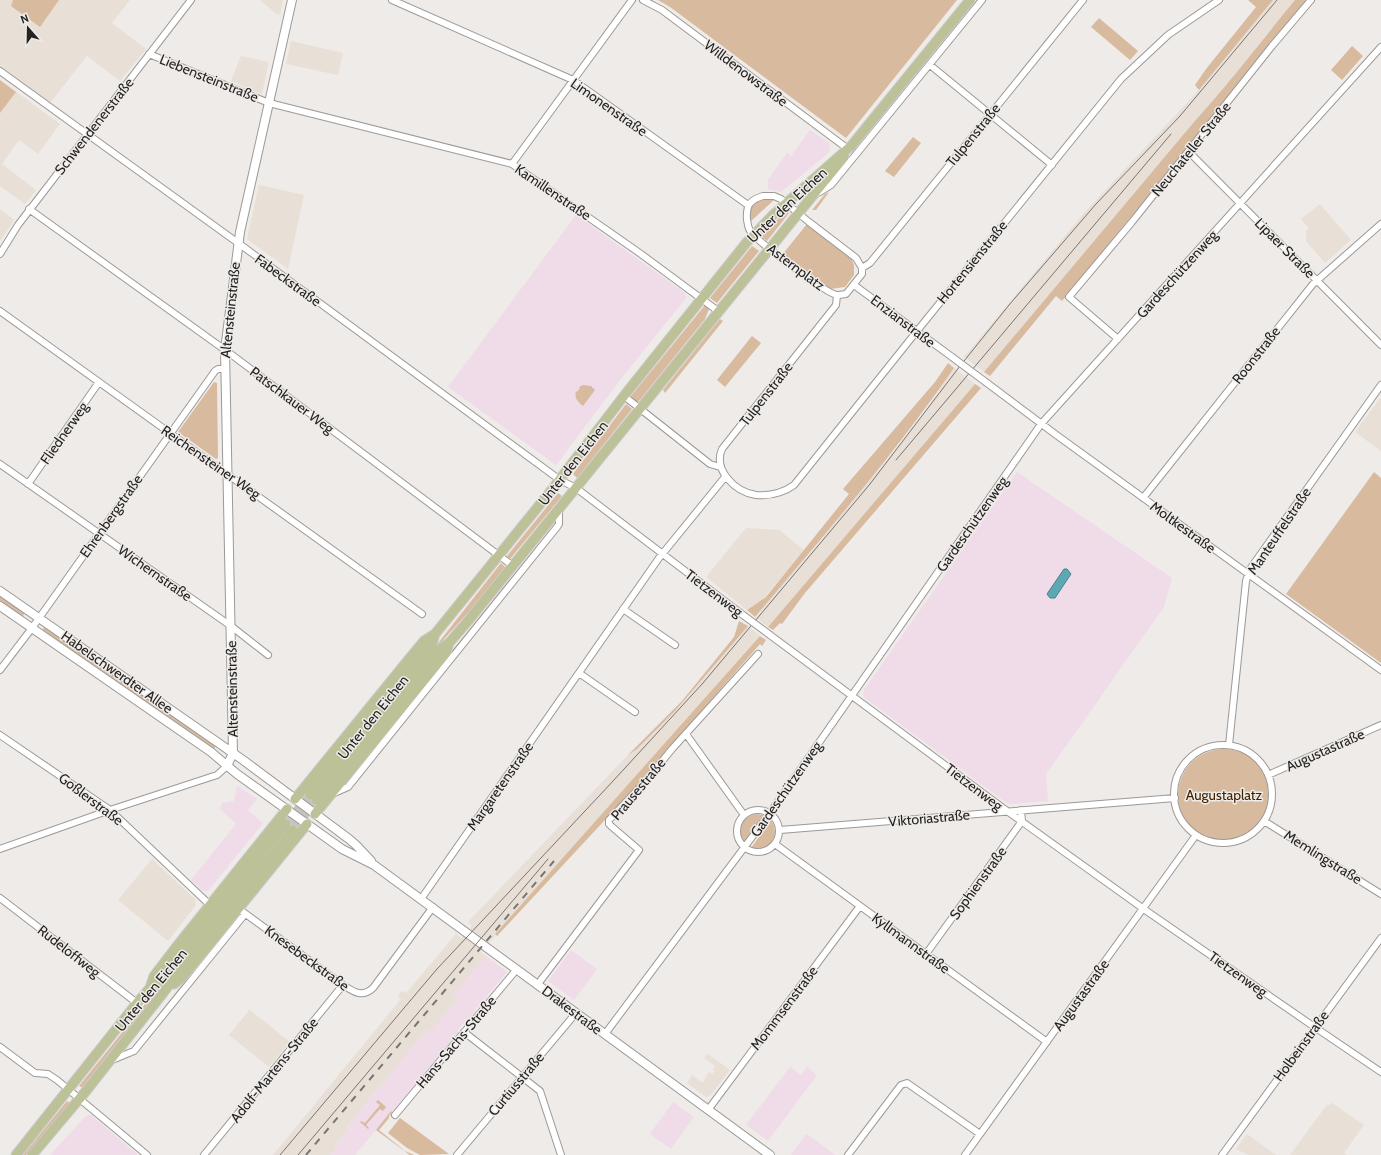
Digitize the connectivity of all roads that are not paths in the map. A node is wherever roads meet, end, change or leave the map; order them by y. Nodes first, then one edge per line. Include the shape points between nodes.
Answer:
1 (191, 0) edge
2 (292, 0) edge
3 (392, 0) edge
4 (632, 0) edge
5 (643, 0) edge
6 (970, 0) edge
7 (982, 0) edge
8 (1083, 0) edge
9 (1219, 0) edge
10 (1311, 0) edge
11 (1381, 47) edge
12 (149, 54) junction
13 (930, 65) junction
14 (0, 71) edge
15 (573, 80) junction
16 (269, 103) junction
17 (990, 115) junction
18 (88, 135) junction
19 (850, 147) junction
20 (1189, 152) junction
21 (512, 164) junction
22 (1052, 165) junction
23 (815, 193) junction
24 (787, 203) junction
25 (1240, 203) junction
26 (748, 205) junction
27 (29, 209) junction
28 (798, 213) junction
29 (1381, 224) edge
30 (754, 235) junction
31 (238, 243) junction
32 (769, 248) junction
33 (0, 254) edge
34 (862, 268) junction
35 (1317, 280) junction
36 (854, 285) junction
37 (837, 295) junction
38 (702, 298) junction
39 (0, 311) edge
40 (718, 311) junction
41 (917, 331) junction
42 (1118, 339) junction
43 (1381, 345) edge
44 (224, 350) junction
45 (225, 368) junction
46 (99, 382) junction
47 (987, 383) joint
48 (1381, 385) edge
49 (624, 396) junction
50 (640, 409) junction
51 (1041, 424) junction
52 (171, 433) junction
53 (0, 464) edge
54 (720, 467) junction
55 (228, 474) junction
56 (725, 476) junction
57 (560, 480) junction
58 (28, 484) junction
59 (576, 488) junction
60 (1143, 498) junction
61 (559, 510) junction
62 (99, 534) junction
63 (662, 554) junction
64 (499, 556) junction
65 (513, 566) junction
66 (1248, 575) junction
67 (0, 591) edge
68 (0, 606) edge
69 (623, 609) junction
70 (422, 614) dead end
71 (39, 618) junction
72 (231, 626) junction
73 (32, 628) junction
74 (435, 634) junction
75 (449, 643) junction
76 (675, 645) dead end
77 (758, 654) dead end
78 (268, 655) dead end
79 (0, 670) edge
80 (1381, 670) edge
81 (579, 673) junction
82 (852, 696) junction
83 (635, 712) dead end
84 (1381, 726) edge
85 (686, 734) junction
86 (0, 735) edge
87 (1229, 745) junction
88 (233, 753) junction
89 (227, 766) junction
90 (1268, 775) junction
91 (331, 795) junction
92 (1174, 798) junction
93 (295, 799) junction
94 (287, 809) junction
95 (110, 810) junction
96 (1021, 810) junction
97 (1007, 811) junction
98 (770, 813) junction
99 (315, 814) junction
100 (744, 815) junction
101 (1022, 821) junction
102 (1264, 821) junction
103 (307, 824) junction
104 (780, 830) junction
105 (1196, 835) junction
106 (775, 844) junction
107 (744, 848) junction
108 (0, 849) edge
109 (374, 865) junction
110 (1381, 894) edge
111 (0, 898) edge
112 (421, 899) junction
113 (210, 904) junction
114 (860, 906) junction
115 (433, 907) junction
116 (1143, 908) junction
117 (242, 911) junction
118 (1381, 938) edge
119 (926, 954) junction
120 (517, 969) junction
121 (538, 984) junction
122 (343, 985) junction
123 (149, 989) junction
124 (163, 993) junction
125 (137, 1003) junction
126 (576, 1013) junction
127 (1315, 1028) junction
128 (464, 1032) junction
129 (604, 1034) junction
130 (1047, 1042) junction
131 (0, 1047) edge
132 (111, 1060) junction
133 (1381, 1072) edge
134 (522, 1077) junction
135 (68, 1089) junction
136 (80, 1099) junction
137 (708, 1110) junction
138 (395, 1115) dead end
139 (980, 1134) junction
140 (16, 1155) edge
141 (32, 1155) edge
142 (147, 1155) edge
143 (204, 1155) edge
144 (457, 1155) edge
145 (560, 1155) edge
146 (770, 1155) edge
147 (848, 1155) edge
148 (965, 1155) edge
149 (1222, 1155) edge

1 - 12 street, Schwendenerstraße
2 - 16 main road, Altensteinstraße
3 - 15 street, Limonenstraße
4 - 15 street
5 - 19 street, Willdenowstraße via 662,10
6 - 19 main road, Unter den Eichen
7 - 13 street, Unter den Eichen
8 - 17 street, Tulpenstraße
9 - 22 street, Hortensienstraße via 1168,35 1135,65
10 - 20 street, Neuchateller Straße
11 - 25 street, Gardeschützenweg
12 - 16 street, Liebensteinstraße
12 - 18 street, Schwendenerstraße
13 - 17 street
13 - 23 street, Unter den Eichen via 831,185
14 - 18 street, Fabeckstraße
15 - 21 street
15 - 26 street, Limonenstraße
16 - 21 street, Kamillenstraße
16 - 31 main road, Altensteinstraße
17 - 22 street
17 - 34 street, Tulpenstraße via 870,263
18 - 27 street, Schwendenerstraße
18 - 31 street, Fabeckstraße
19 - 23 main road, Unter den Eichen
19 - 24 main road, Unter den Eichen
20 - 25 street, Lipaer Straße
20 - 42 street, Neuchateller Straße via 1068,297
21 - 38 street, Kamillenstraße
22 - 41 street, Hortensienstraße
23 - 28 main road, Unter den Eichen
24 - 26 street via 779,198 767,196 756,198
24 - 28 street
24 - 30 main road, Unter den Eichen
25 - 35 street, Lipaer Straße
25 - 42 street, Gardeschützenweg
26 - 30 street, Asternplatz via 748,226
27 - 33 street, Schwendenerstraße
27 - 44 street, Patschkauer Weg
28 - 32 main road, Unter den Eichen
28 - 34 street via 856,258
29 - 35 street, Roonstraße
30 - 32 street, Asternplatz
30 - 38 main road, Unter den Eichen
31 - 44 main road, Altensteinstraße
31 - 57 street, Fabeckstraße
32 - 37 street, Asternplatz via 825,290
32 - 40 main road, Unter den Eichen
34 - 36 street via 862,274
35 - 43 street, Lipaer Straße
35 - 60 street, Roonstraße
36 - 37 street, Asternplatz via 846,294
36 - 41 street, Enzianstraße
37 - 54 street, Tulpenstraße via 836,305 722,449
38 - 40 street, Kamillenstraße
38 - 49 main road, Unter den Eichen
39 - 46 street, Reichensteiner Weg
40 - 50 main road, Unter den Eichen
41 - 47 street, Enzianstraße, bridge
41 - 56 street, Hortensienstraße via 794,484 782,492 754,494 741,490
42 - 51 street, Gardeschützenweg
44 - 45 main road, Altensteinstraße
44 - 64 street, Patschkauer Weg
45 - 52 street, Ehrenbergstraße via 215,370
45 - 55 main road, Altensteinstraße
46 - 52 street, Reichensteiner Weg
46 - 58 street, Fliednerweg
47 - 51 street, Moltkestraße
48 - 66 street, Manteuffelstraße
49 - 50 street
49 - 57 main road, Unter den Eichen
50 - 54 street via 710,464
50 - 59 main road, Unter den Eichen
51 - 60 street, Moltkestraße
51 - 82 street, Gardeschützenweg
52 - 55 street, Reichensteiner Weg
52 - 62 street, Ehrenbergstraße
53 - 58 street, Wichernstraße
54 - 56 street
55 - 70 street, Reichensteiner Weg
55 - 72 main road, Altensteinstraße
56 - 63 street, Margaretenstraße
57 - 59 street, Fabeckstraße
57 - 64 main road, Unter den Eichen
58 - 62 street, Wichernstraße
59 - 61 main road, Unter den Eichen
59 - 63 street, Tietzenweg
60 - 66 street, Moltkestraße
61 - 65 main road, Unter den Eichen
61 - 91 street, Unter den Eichen via 559,524 547,539 348,787
62 - 71 street, Ehrenbergstraße
62 - 72 street, Wichernstraße
63 - 69 street, Margaretenstraße
63 - 82 street, Tietzenweg, bridge
64 - 65 street, Patschkauer Weg
64 - 74 main road, Unter den Eichen
65 - 75 main road, Unter den Eichen
66 - 80 street, Moltkestraße
66 - 87 street, Manteuffelstraße
67 - 71 main road, Habelschwerdter Allee
68 - 73 main road, Habelschwerdter Allee
69 - 76 street
69 - 81 street, Margaretenstraße
71 - 73 street, Ehrenbergstraße
71 - 88 main road, Habelschwerdter Allee
72 - 78 street, Altensteinstraße
72 - 88 main road, Altensteinstraße
73 - 79 street, Ehrenbergstraße
73 - 89 main road, Habelschwerdter Allee via 205,747
74 - 75 main road, Unter den Eichen via 432,644 313,797 438,650
74 - 93 main road via 424,641
75 - 91 main road via 446,653
77 - 85 street, Prausestraße
81 - 83 street
81 - 112 street, Margaretenstraße
82 - 97 street, Tietzenweg
82 - 98 street, Gardeschützenweg
84 - 90 street, Augustastraße
85 - 100 street
85 - 121 street, Prausestraße via 610,820 609,824 639,850
86 - 95 street, Goßlerstraße
87 - 90 street via 1252,754 1263,765
87 - 92 street via 1208,748 1190,758 1177,779
88 - 89 main road
88 - 93 main road, Habelschwerdter Allee
89 - 94 main road, Habelschwerdter Allee
89 - 95 street via 217,775
90 - 102 street via 1272,794 1270,810
91 - 99 main road
92 - 96 street, Viktoriastraße
92 - 105 street via 1181,819
93 - 94 main road
93 - 99 main road, Habelschwerdter Allee
94 - 103 main road, Drakestraße
94 - 113 main road
95 - 108 street
95 - 113 street, Goßlerstraße
96 - 97 street, Viktoriastraße
96 - 101 street
97 - 101 street, Tietzenweg
97 - 104 street, Viktoriastraße
98 - 100 street via 754,810
98 - 104 street
98 - 107 street, Gardeschützenweg
99 - 103 main road
99 - 109 main road, Drakestraße via 356,844
100 - 107 street via 737,829 738,839
101 - 116 street, Tietzenweg
101 - 119 street, Sophienstraße
102 - 105 street via 1250,835 1234,842 1209,841
102 - 110 street, Memlingstraße
103 - 109 main road, Drakestraße via 342,849
103 - 117 main road
104 - 106 street
105 - 116 street, Augustastraße
106 - 107 street via 760,853
106 - 114 street, Kyllmannstraße
107 - 129 street, Gardeschützenweg
109 - 112 main road, Drakestraße
111 - 125 street, Rudeloffweg
112 - 115 main road, Drakestraße
113 - 123 main road via 154,976
114 - 119 street, Kyllmannstraße
114 - 137 street, Mommsenstraße
115 - 120 main road, Drakestraße
115 - 122 street, Knesebeckstraße via 372,990 360,994
116 - 127 street, Tietzenweg
116 - 130 street, Augustastraße
117 - 122 street, Knesebeckstraße
117 - 124 main road via 181,978
117 - 132 street, Unter den Eichen via 134,1051
118 - 127 street, Holbeinstraße
119 - 130 street, Kyllmannstraße
120 - 121 main road, Drakestraße
120 - 128 street, Hans-Sachs-Straße
121 - 126 main road, Drakestraße
122 - 143 street, Adolf-Martens-Straße
123 - 124 main road, Unter den Eichen via 160,980 289,827
123 - 125 main road, Unter den Eichen
124 - 132 main road, Unter den Eichen
125 - 135 main road, Unter den Eichen
126 - 129 main road, Drakestraße
126 - 134 street, Curtiusstraße
127 - 133 street, Tietzenweg
127 - 149 street, Holbeinstraße
128 - 134 street
128 - 138 street, Hans-Sachs-Straße
129 - 137 main road, Drakestraße
130 - 139 street, Augustastraße
131 - 135 street via 35,1073 48,1074
132 - 136 main road, Unter den Eichen
134 - 144 street, Curtiusstraße
134 - 145 street via 540,1091
135 - 136 street
135 - 140 main road, Unter den Eichen
136 - 141 main road, Unter den Eichen
136 - 142 street
137 - 146 main road, Drakestraße
139 - 147 street via 908,1083 901,1085
139 - 148 street, Augustastraße

